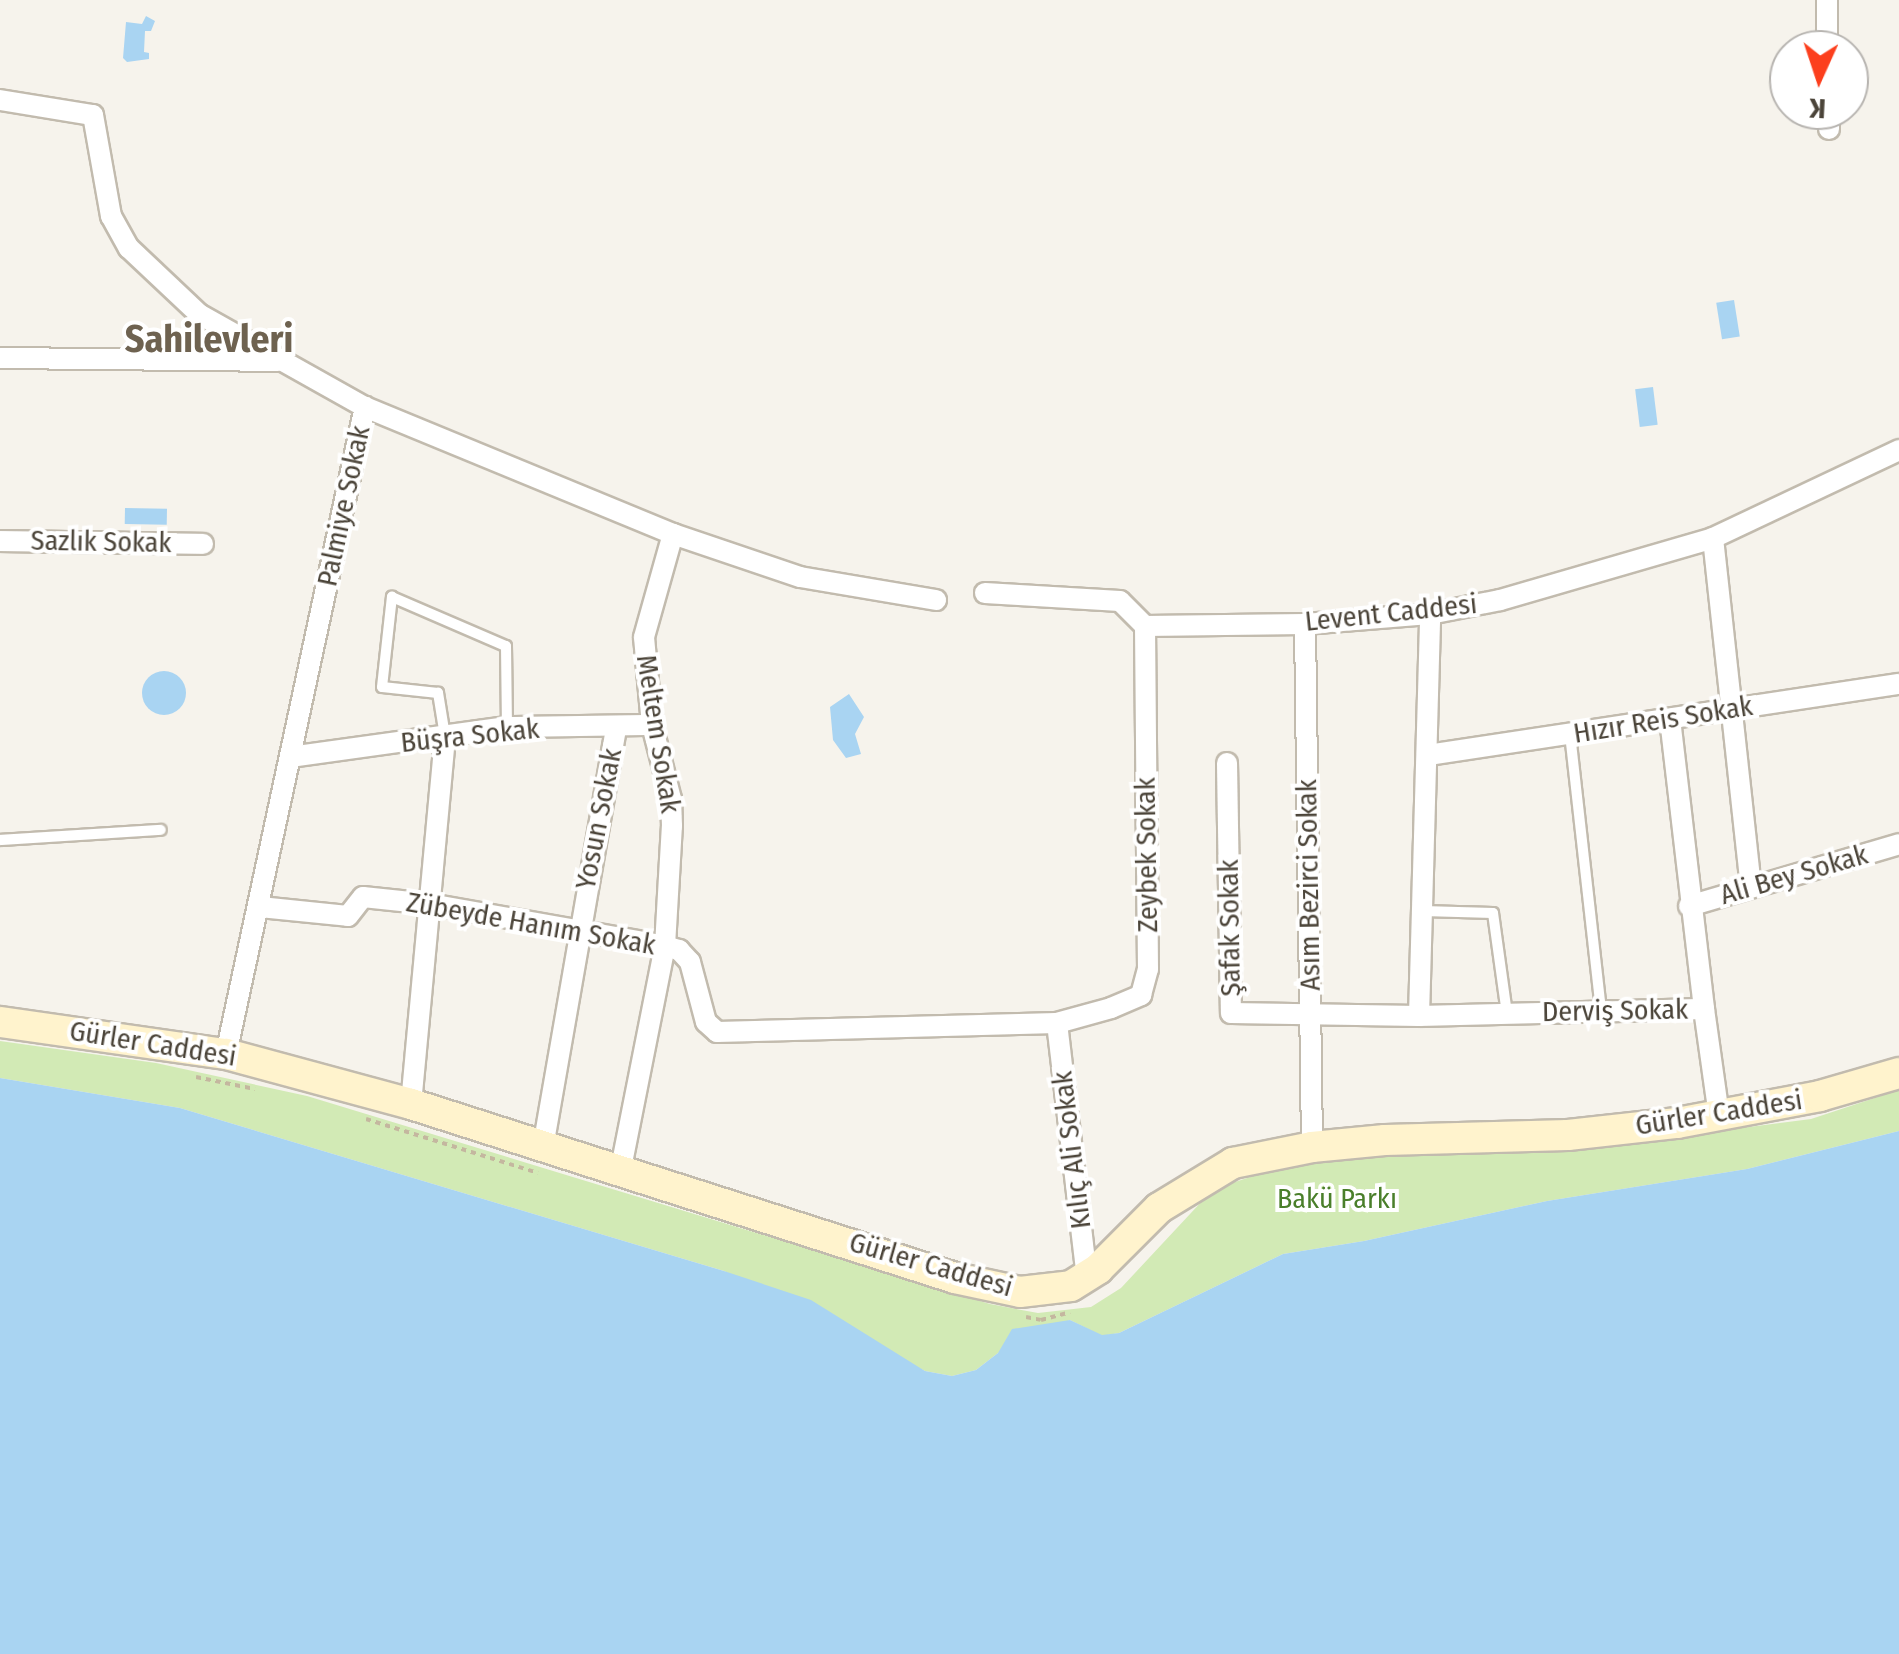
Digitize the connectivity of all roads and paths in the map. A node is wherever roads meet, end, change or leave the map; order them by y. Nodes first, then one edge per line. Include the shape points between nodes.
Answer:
1 (1827, 0) edge
2 (1827, 30) edge
3 (0, 100) edge
4 (0, 358) edge
5 (282, 361) junction
6 (364, 407) junction
7 (1899, 450) edge
8 (673, 534) junction
9 (1713, 538) junction
10 (0, 541) edge
11 (203, 544) dead end
12 (985, 593) dead end
13 (936, 600) dead end
14 (1430, 614) junction
15 (1305, 624) junction
16 (1145, 626) junction
17 (1899, 684) edge
18 (1734, 709) junction
19 (1670, 719) junction
20 (652, 726) junction
21 (507, 727) junction
22 (616, 728) junction
23 (1570, 734) junction
24 (445, 738) junction
25 (1428, 755) junction
26 (290, 758) junction
27 (1227, 764) dead end
28 (161, 830) dead end
29 (0, 840) edge
30 (1899, 844) edge
31 (1751, 887) junction
32 (430, 904) junction
33 (1689, 906) junction
34 (260, 908) junction
35 (1422, 911) junction
36 (578, 929) junction
37 (665, 946) junction
38 (1704, 1009) junction
39 (1601, 1012) junction
40 (1507, 1014) junction
41 (1312, 1016) junction
42 (1419, 1016) junction
43 (0, 1022) edge
44 (1057, 1024) junction
45 (226, 1054) junction
46 (1899, 1073) edge
47 (184, 1074) dead end
48 (260, 1090) dead end
49 (411, 1104) junction
50 (349, 1114) dead end
51 (1718, 1116) junction
52 (1312, 1146) junction
53 (542, 1147) junction
54 (620, 1173) junction
55 (551, 1177) dead end
56 (1087, 1276) junction
57 (1076, 1310) dead end
58 (1023, 1317) dead end

1 - 2 street
3 - 5 street, Palmiye Sokak via 93,114 110,216 129,248 199,314
4 - 5 street
5 - 6 street, Palmiye Sokak
6 - 8 street
6 - 26 street, Palmiye Sokak
7 - 9 street, Levent Caddesi
8 - 13 street via 800,577
8 - 20 street, Meltem Sokak via 644,637
9 - 14 street, Levent Caddesi
9 - 18 street
10 - 11 street, Sazlık Sokak
12 - 16 street via 1120,601
14 - 15 street, Levent Caddesi
14 - 25 street
15 - 16 street, Levent Caddesi
15 - 41 street, Asım Bezirci Sokak
16 - 44 street, Zeybek Sokak via 1148,969 1141,996
17 - 18 street, Hızır Reis Sokak
18 - 19 street, Hızır Reis Sokak
18 - 31 street
19 - 23 street, Hızır Reis Sokak
19 - 33 street
20 - 22 street, Büşra Sokak
20 - 37 street, Meltem Sokak via 672,826
21 - 22 street, Büşra Sokak
21 - 24 street, Büşra Sokak
21 - 24 lane via 506,646 392,597 382,687 438,693
22 - 36 street, Yosun Sokak
23 - 25 street, Hızır Reis Sokak
23 - 39 lane
24 - 26 street, Büşra Sokak
24 - 32 street
25 - 35 street
26 - 34 street, Palmiye Sokak
27 - 41 street, Şafak Sokak via 1231,1012
28 - 29 lane
30 - 31 street, Ali Bey Sokak
31 - 33 street, Ali Bey Sokak
32 - 34 street, Zübeyde Hanım Sokak via 362,896 348,916
32 - 36 street, Zübeyde Hanım Sokak
32 - 49 street
33 - 38 street
34 - 45 street, Palmiye Sokak
35 - 40 lane via 1493,913
35 - 42 street
36 - 37 street, Zübeyde Hanım Sokak
36 - 53 street, Yosun Sokak
37 - 44 street, Zübeyde Hanım Sokak via 690,962 706,1022 717,1032
37 - 54 street, Meltem Sokak
38 - 39 street, Derviş Sokak
38 - 51 street, Derviş Sokak
39 - 40 street, Derviş Sokak
40 - 42 street, Derviş Sokak
41 - 42 street, Derviş Sokak
41 - 52 street, Asım Bezirci Sokak
43 - 45 street, Gürler Caddesi
44 - 56 street, Kılıç Ali Sokak
45 - 49 street, Gürler Caddesi
46 - 51 street, Gürler Caddesi
47 - 48 path
49 - 53 street, Gürler Caddesi
50 - 55 path
51 - 52 street, Gürler Caddesi via 1568,1136
52 - 56 street, Gürler Caddesi via 1232,1163 1200,1179
53 - 54 street, Gürler Caddesi
54 - 56 street, Gürler Caddesi via 1006,1290 1042,1292
57 - 58 path via 1041,1320

